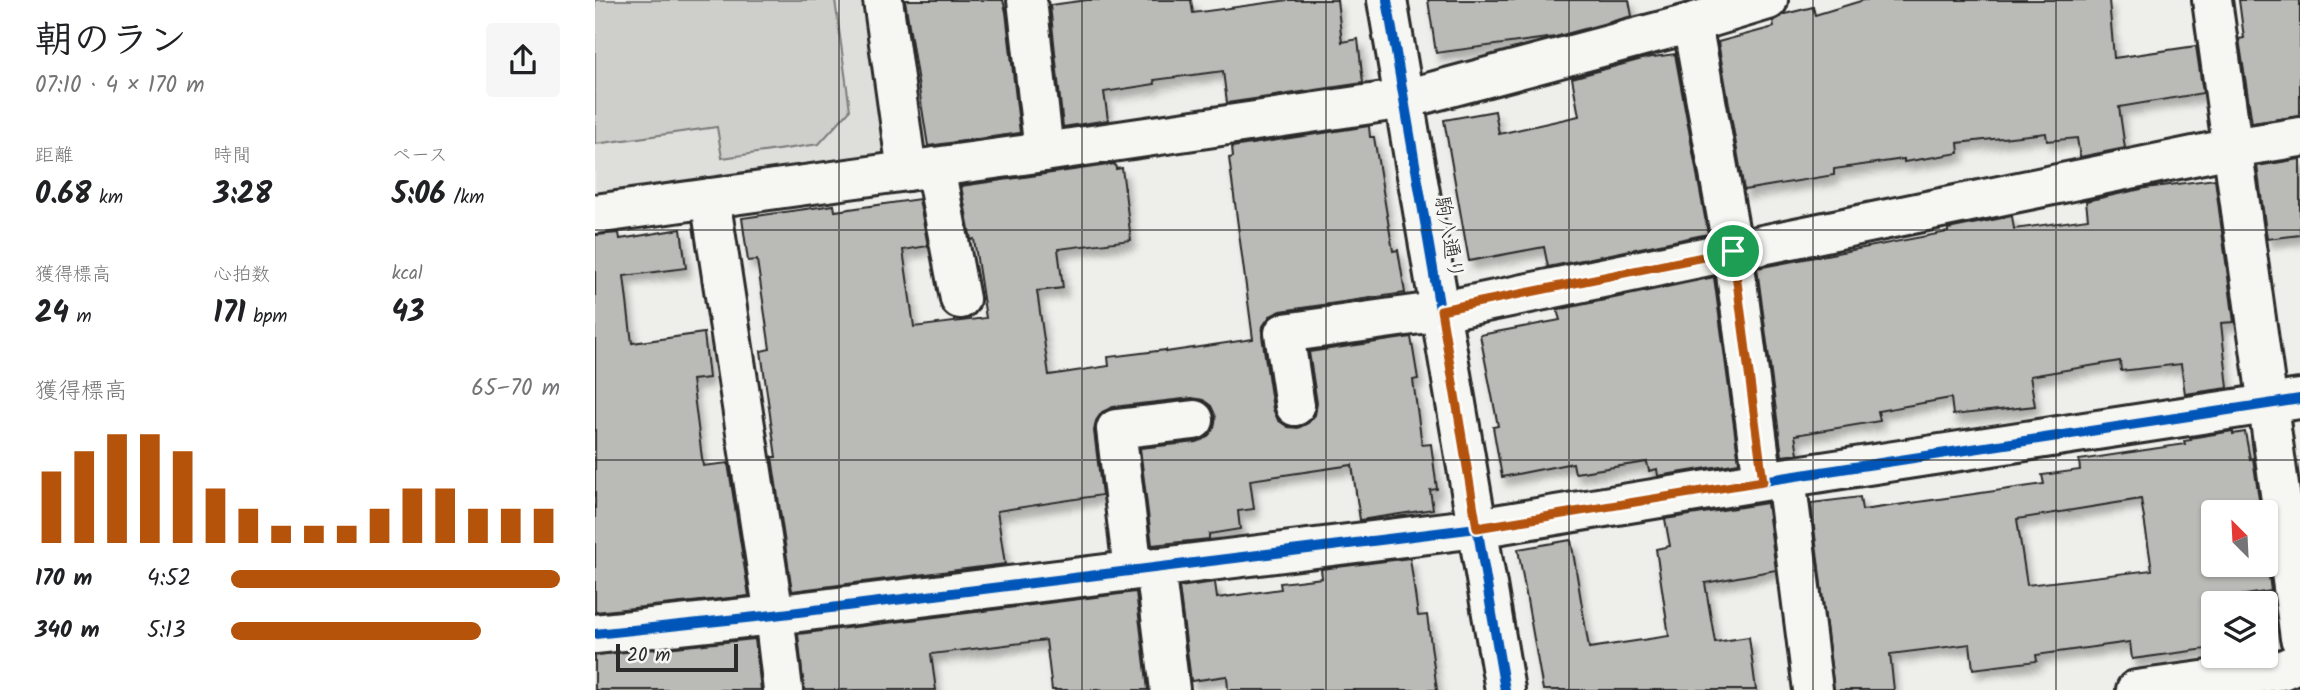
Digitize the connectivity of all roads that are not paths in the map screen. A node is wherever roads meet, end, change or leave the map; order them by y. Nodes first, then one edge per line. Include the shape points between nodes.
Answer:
1 (883, 0) edge
2 (1027, 0) edge
3 (1387, 0) edge
4 (1767, 0) edge
5 (2213, 0) edge
6 (1692, 23) junction
7 (1405, 99) junction
8 (2300, 137) edge
9 (2232, 148) junction
10 (1044, 152) junction
11 (921, 169) junction
12 (711, 198) junction
13 (595, 214) edge
14 (1733, 251) junction
15 (960, 299) dead end
16 (1441, 310) junction
17 (2283, 401) edge
18 (1295, 405) dead end
19 (1194, 420) dead end
20 (1774, 479) junction
21 (1477, 528) junction
22 (1144, 569) junction
23 (774, 615) junction
24 (595, 634) edge
25 (2300, 638) edge
26 (2300, 662) edge
27 (783, 690) edge
28 (1170, 690) edge
29 (1505, 690) edge
30 (1813, 690) edge
31 (2136, 690) edge

1 - 11 street
2 - 10 street
3 - 7 street, 駒八通り
4 - 6 street
5 - 9 street
6 - 7 street
6 - 14 street
7 - 10 street
7 - 16 street, 駒八通り
8 - 9 street
9 - 14 street
9 - 17 street
10 - 11 street
11 - 12 street
11 - 15 street
12 - 13 street
12 - 23 street
14 - 16 street
14 - 20 street
16 - 18 street via 1284,333
16 - 21 street, 駒八通り
17 - 20 street
17 - 25 street
19 - 22 street via 1116,429
20 - 21 street
20 - 30 street
21 - 22 street
21 - 29 street, 駒八通り
22 - 23 street
22 - 28 street
23 - 24 street
23 - 27 street
26 - 31 street via 2282,670

